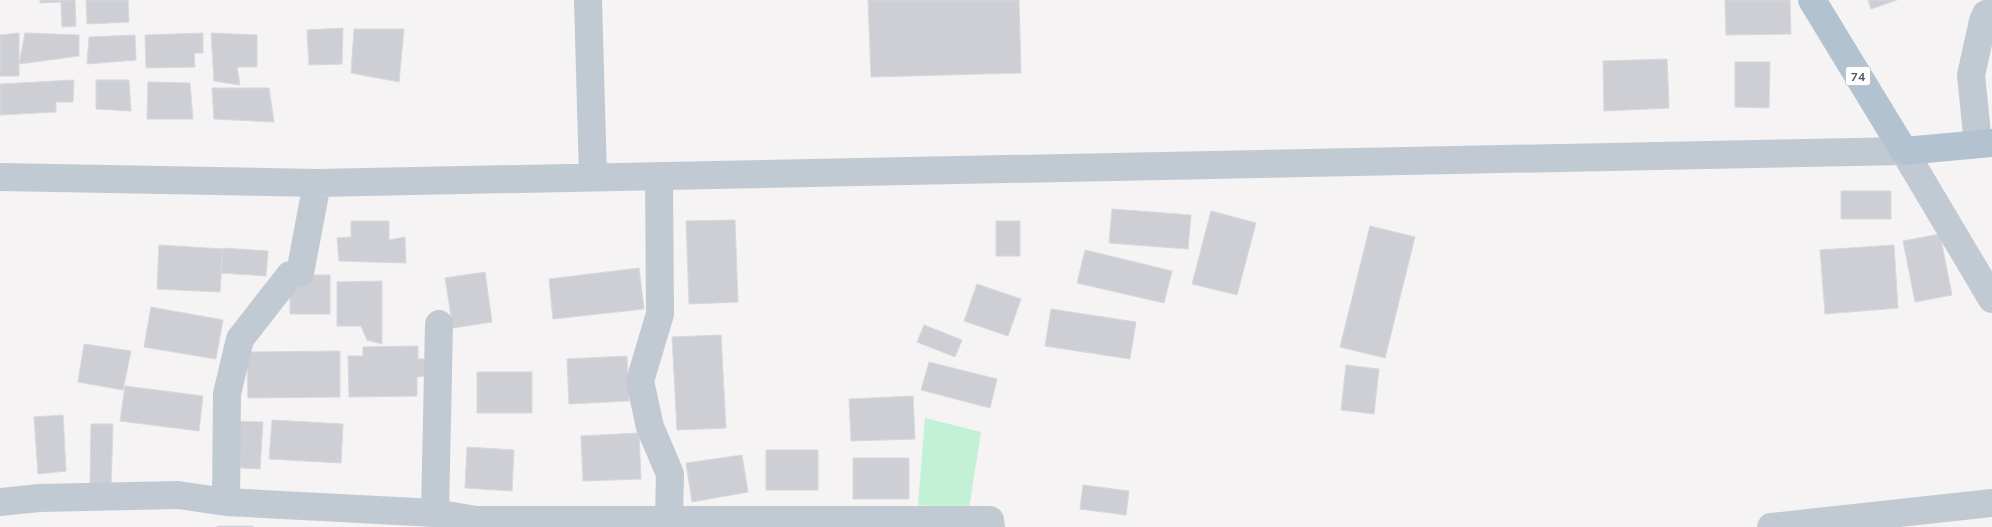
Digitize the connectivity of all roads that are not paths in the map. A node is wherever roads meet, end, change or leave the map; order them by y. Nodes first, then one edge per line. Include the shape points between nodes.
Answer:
1 (588, 0) edge
2 (1812, 0) edge
3 (1992, 12) edge
4 (1985, 143) edge
5 (1904, 151) junction
6 (659, 176) junction
7 (0, 177) edge
8 (593, 177) junction
9 (317, 183) junction
10 (1992, 299) edge
11 (439, 324) dead end
12 (0, 502) edge
13 (226, 502) junction
14 (1992, 503) edge
15 (434, 512) junction
16 (669, 519) junction
17 (991, 527) edge
18 (1771, 527) edge

1 - 8 street
2 - 5 main road, 74
3 - 4 street via 1986,14 1983,21 1971,75
4 - 5 main road
5 - 6 street
5 - 10 street
6 - 8 street
6 - 16 street via 660,314 640,381 650,427 670,474
7 - 9 street
8 - 9 street
9 - 13 street via 300,273 290,276 240,339 227,394
11 - 15 street
12 - 13 street via 178,495
13 - 15 street
14 - 18 street
15 - 16 street via 476,520
16 - 17 street via 990,520

